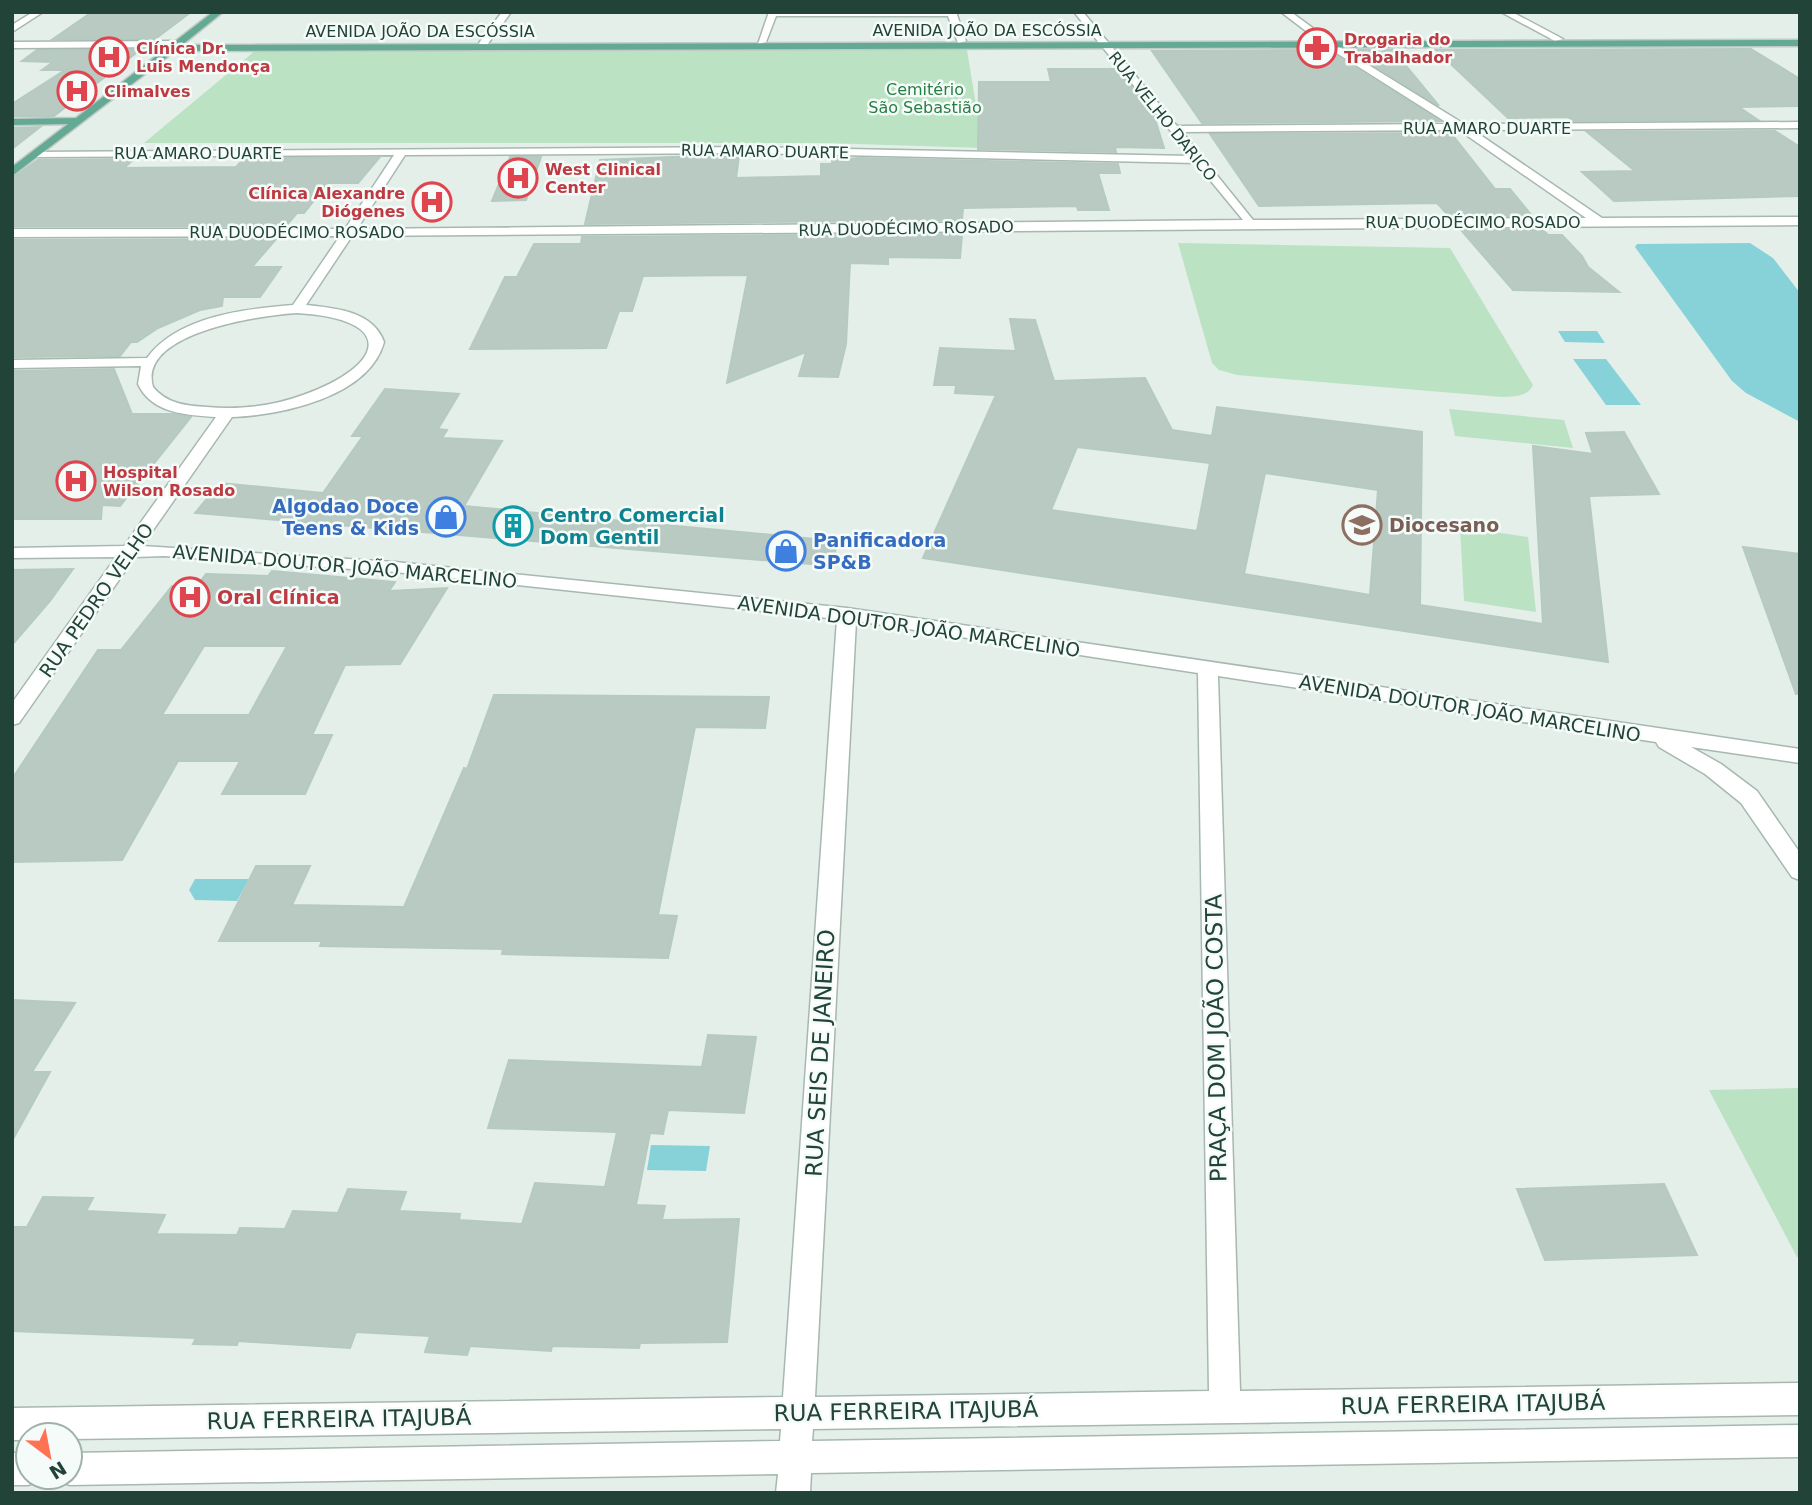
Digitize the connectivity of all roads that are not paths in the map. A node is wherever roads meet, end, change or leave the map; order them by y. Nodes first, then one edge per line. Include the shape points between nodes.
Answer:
1 (39, 12) edge
2 (219, 12) edge
3 (507, 12) edge
4 (1078, 12) edge
5 (1285, 12) edge
6 (1505, 12) edge
7 (773, 13) edge
8 (951, 13) edge
9 (12, 29) edge
10 (1800, 37) edge
11 (1558, 39) junction
12 (761, 41) junction
13 (961, 41) junction
14 (484, 43) junction
15 (1103, 43) junction
16 (1326, 43) junction
17 (1800, 43) edge
18 (12, 45) edge
19 (178, 46) junction
20 (80, 121) junction
21 (12, 122) edge
22 (1800, 125) edge
23 (1464, 128) junction
24 (69, 129) junction
25 (1175, 129) junction
26 (12, 130) edge
27 (402, 152) junction
28 (37, 154) junction
29 (1200, 160) junction
30 (12, 173) edge
31 (1800, 215) edge
32 (1248, 219) junction
33 (1595, 219) junction
34 (1800, 221) edge
35 (12, 225) edge
36 (350, 229) junction
37 (12, 233) edge
38 (297, 309) junction
39 (150, 362) junction
40 (12, 364) edge
41 (227, 413) junction
42 (130, 552) junction
43 (12, 553) edge
44 (847, 614) junction
45 (1208, 668) junction
46 (12, 718) edge
47 (1656, 736) junction
48 (1800, 756) edge
49 (1800, 871) edge
50 (1800, 1399) edge
51 (1225, 1407) junction
52 (800, 1413) junction
53 (12, 1424) edge
54 (1800, 1441) edge
55 (796, 1458) junction
56 (84, 1469) edge
57 (793, 1493) edge

1 - 9 street
2 - 19 main road
3 - 14 street
4 - 15 street, RUA VELHO DARICO
5 - 16 street
6 - 11 street
7 - 8 street
7 - 12 street
8 - 13 street
10 - 11 main road, AVENIDA JOÃO DA ESCÓSSIA
11 - 16 main road, AVENIDA JOÃO DA ESCÓSSIA
12 - 13 main road, AVENIDA JOÃO DA ESCÓSSIA
12 - 14 main road, AVENIDA JOÃO DA ESCÓSSIA
13 - 15 main road, AVENIDA JOÃO DA ESCÓSSIA
14 - 19 main road, AVENIDA JOÃO DA ESCÓSSIA
15 - 16 main road, AVENIDA JOÃO DA ESCÓSSIA
15 - 19 main road, AVENIDA JOÃO DA ESCÓSSIA
15 - 25 street, RUA VELHO DARICO
16 - 17 main road, AVENIDA JOÃO DA ESCÓSSIA
16 - 23 street
18 - 19 street, AVENIDA JOÃO DA ESCÓSSIA
19 - 20 main road
20 - 21 main road
20 - 24 main road
22 - 23 street, RUA AMARO DUARTE
23 - 25 street, RUA AMARO DUARTE
23 - 33 street
24 - 26 main road
24 - 28 main road
25 - 29 street, RUA VELHO DARICO
27 - 28 street, RUA AMARO DUARTE
27 - 29 street, RUA AMARO DUARTE via 753,150
27 - 36 street
28 - 30 main road
29 - 32 street, RUA VELHO DARICO
31 - 33 street, RUA DUODÉCIMO ROSADO
32 - 33 street, RUA DUODÉCIMO ROSADO
32 - 36 street, RUA DUODÉCIMO ROSADO
33 - 34 street, RUA DUODÉCIMO ROSADO
33 - 36 street, RUA DUODÉCIMO ROSADO
35 - 36 street, RUA DUODÉCIMO ROSADO
36 - 37 street, RUA DUODÉCIMO ROSADO
36 - 38 street
38 - 39 street via 209,324 167,346
38 - 41 street via 336,312 364,323 376,340 369,361 344,382 302,400
39 - 40 street
39 - 41 street via 144,380 152,396 182,409
41 - 42 street, RUA PEDRO VELHO
42 - 43 street, AVENIDA DOUTOR JOÃO MARCELINO
42 - 44 street, AVENIDA DOUTOR JOÃO MARCELINO via 395,567
42 - 46 street, RUA PEDRO VELHO
44 - 45 street, AVENIDA DOUTOR JOÃO MARCELINO
44 - 52 street, RUA SEIS DE JANEIRO
45 - 47 street, AVENIDA DOUTOR JOÃO MARCELINO
45 - 51 street, PRAÇA DOM JOÃO COSTA
47 - 48 street, AVENIDA DOUTOR JOÃO MARCELINO
47 - 49 street via 1713,769 1749,797
50 - 51 street, RUA FERREIRA ITAJUBÁ
51 - 52 street, RUA FERREIRA ITAJUBÁ
52 - 53 street, RUA FERREIRA ITAJUBÁ
52 - 55 street, RUA SEIS DE JANEIRO
54 - 55 street, RUA FERREIRA ITAJUBÁ
55 - 56 street, RUA FERREIRA ITAJUBÁ
55 - 57 street, RUA SEIS DE JANEIRO

